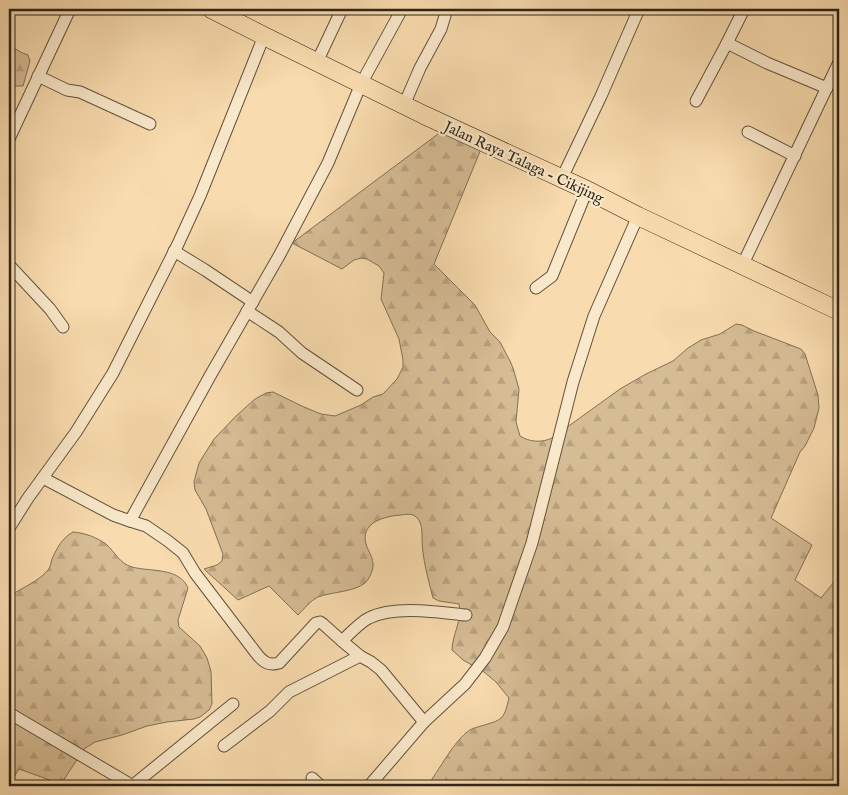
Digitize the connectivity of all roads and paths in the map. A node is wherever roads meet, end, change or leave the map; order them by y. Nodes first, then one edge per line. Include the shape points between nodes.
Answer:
1 (70, 9) edge
2 (342, 9) edge
3 (402, 9) edge
4 (448, 9) edge
5 (639, 9) edge
6 (744, 9) edge
7 (219, 11) edge
8 (264, 36) junction
9 (727, 43) junction
10 (317, 62) junction
11 (839, 62) edge
12 (837, 74) edge
13 (38, 76) junction
14 (361, 84) junction
15 (827, 88) junction
16 (696, 101) dead end
17 (404, 105) junction
18 (150, 124) dead end
19 (748, 132) dead end
20 (9, 139) edge
21 (795, 156) junction
22 (562, 178) junction
23 (588, 190) junction
24 (638, 216) junction
25 (174, 251) junction
26 (9, 266) edge
27 (742, 266) junction
28 (536, 288) dead end
29 (250, 307) junction
30 (839, 311) edge
31 (63, 327) dead end
32 (357, 390) dead end
33 (42, 478) junction
34 (130, 521) junction
35 (9, 528) edge
36 (466, 615) dead end
37 (342, 641) junction
38 (360, 656) junction
39 (233, 704) dead end
40 (9, 713) edge
41 (424, 722) junction
42 (224, 746) dead end
43 (132, 786) edge
44 (369, 786) edge

1 - 13 street
2 - 10 street
3 - 14 street
4 - 17 street
5 - 22 street
6 - 9 street
7 - 8 main road, Jalan Raya Talaga - Cikijing
8 - 10 main road, Jalan Raya Talaga - Cikijing
8 - 25 street via 200,196
9 - 15 street
9 - 16 street
10 - 14 main road, Jalan Raya Talaga - Cikijing
11 - 12 street
12 - 15 street
13 - 18 street
13 - 20 street
14 - 17 main road, Jalan Raya Talaga - Cikijing
14 - 29 street via 328,163
15 - 21 street
17 - 22 main road, Jalan Raya Talaga - Cikijing
19 - 21 street
21 - 27 street
22 - 23 main road, Jalan Raya Talaga - Cikijing
23 - 24 main road, Jalan Raya Talaga - Cikijing
23 - 28 street via 552,276
24 - 27 main road, Jalan Raya Talaga - Cikijing
24 - 41 street via 594,316 573,382 534,536 503,627 486,658 465,684
25 - 29 street via 205,270
25 - 33 street via 113,373
26 - 31 street via 50,308
27 - 30 main road, Jalan Raya Talaga - Cikijing
29 - 32 street via 302,353
29 - 34 street
33 - 34 street
33 - 35 street
34 - 37 street via 146,526 182,553 266,664 279,663 316,623 323,624
36 - 37 street via 400,610 380,613 366,619
37 - 38 street
38 - 41 street via 381,670
38 - 42 street via 289,692
39 - 43 street
40 - 43 street
41 - 44 street

